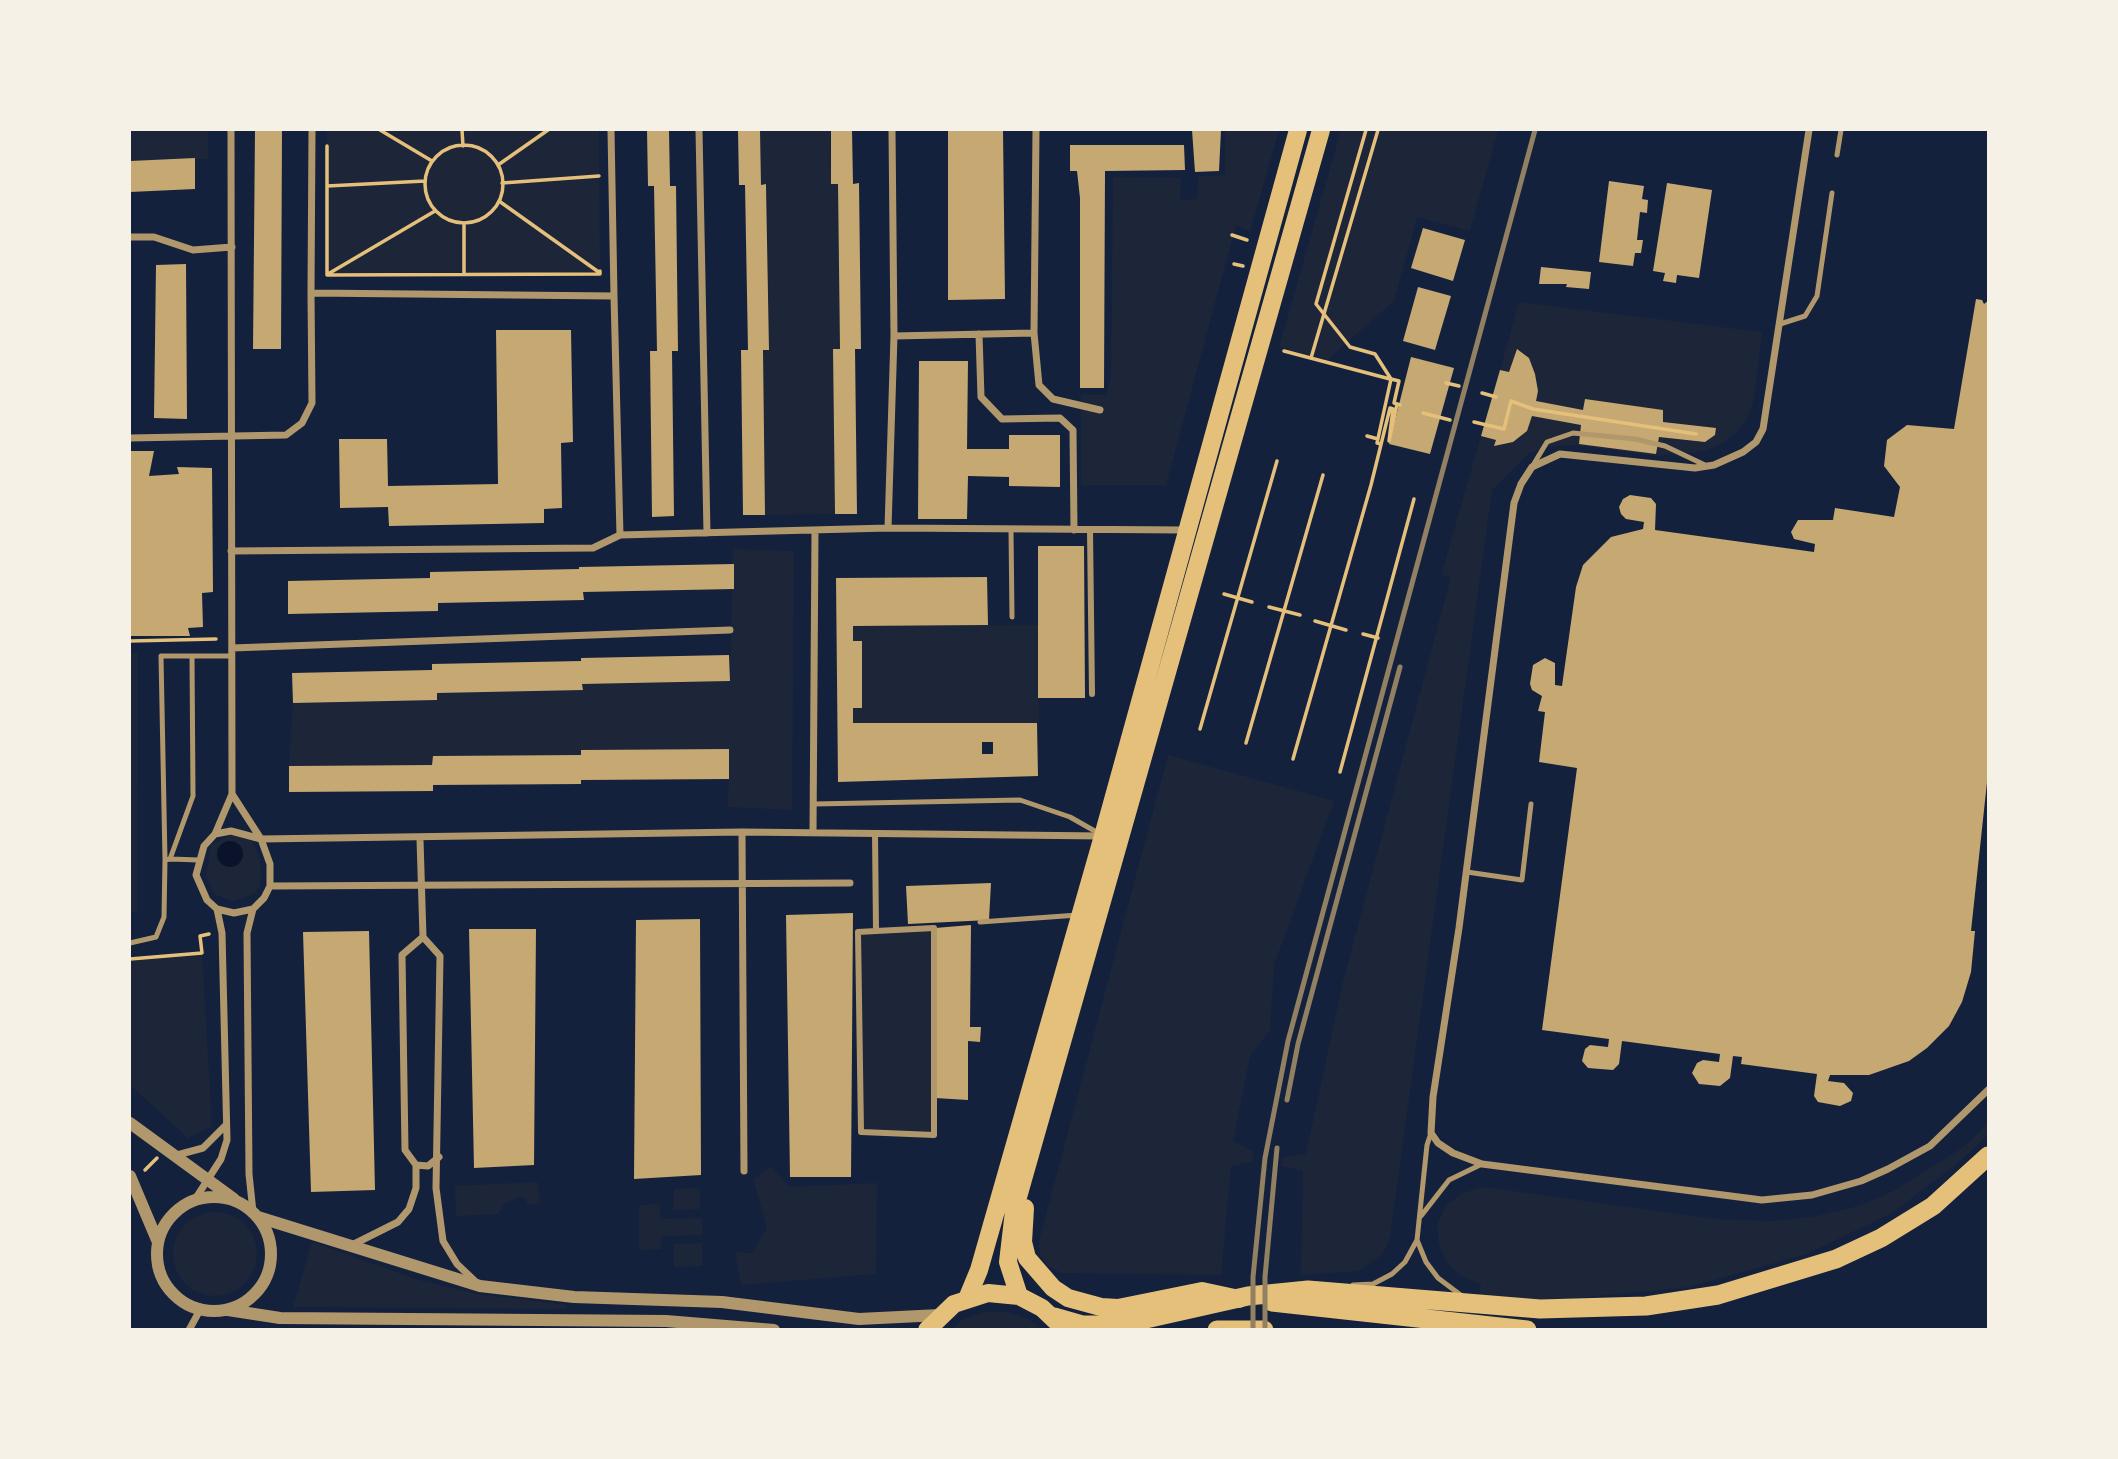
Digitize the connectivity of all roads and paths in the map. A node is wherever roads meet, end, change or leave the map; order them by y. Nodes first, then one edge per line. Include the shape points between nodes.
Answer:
1 (231, 130) edge
2 (312, 130) edge
3 (380, 130) edge
4 (462, 130) edge
5 (548, 130) edge
6 (611, 130) edge
7 (699, 130) edge
8 (892, 130) edge
9 (1036, 130) edge
10 (1298, 130) edge
11 (1321, 130) edge
12 (1366, 130) edge
13 (1378, 130) edge
14 (1808, 130) edge
15 (1841, 130) edge
16 (327, 141) dead end
17 (463, 146) junction
18 (1838, 155) dead end
19 (432, 161) junction
20 (599, 164) dead end
21 (498, 165) junction
22 (425, 181) junction
23 (502, 183) junction
24 (327, 186) junction
25 (1832, 193) dead end
26 (499, 201) junction
27 (435, 211) junction
28 (464, 223) junction
29 (1232, 235) dead end
30 (130, 237) edge
31 (1247, 240) dead end
32 (232, 247) junction
33 (600, 260) dead end
34 (1234, 264) dead end
35 (1245, 267) dead end
36 (464, 274) junction
37 (600, 274) junction
38 (327, 275) junction
39 (1321, 286) junction
40 (1332, 289) junction
41 (312, 293) junction
42 (614, 296) junction
43 (1324, 314) junction
44 (1780, 324) junction
45 (1034, 333) junction
46 (979, 334) junction
47 (894, 336) junction
48 (1284, 351) dead end
49 (1311, 358) junction
50 (1391, 379) junction
51 (1446, 383) dead end
52 (1459, 386) dead end
53 (1482, 393) dead end
54 (1496, 397) dead end
55 (1100, 410) dead end
56 (1423, 413) dead end
57 (1450, 420) dead end
58 (1474, 422) dead end
59 (1696, 434) dead end
60 (1367, 436) dead end
61 (130, 438) edge
62 (231, 438) junction
63 (1379, 442) junction
64 (1277, 461) dead end
65 (1707, 466) junction
66 (1530, 470) junction
67 (1323, 475) dead end
68 (1414, 499) dead end
69 (888, 528) junction
70 (1011, 530) junction
71 (1074, 530) junction
72 (1090, 530) junction
73 (1185, 530) junction
74 (815, 531) junction
75 (707, 533) junction
76 (620, 535) junction
77 (232, 551) junction
78 (1224, 594) dead end
79 (1238, 598) junction
80 (1252, 602) dead end
81 (1269, 607) dead end
82 (1284, 611) junction
83 (1300, 615) dead end
84 (1012, 617) dead end
85 (1315, 621) dead end
86 (1331, 625) junction
87 (1346, 629) dead end
88 (730, 630) dead end
89 (1363, 634) dead end
90 (1377, 638) junction
91 (216, 639) dead end
92 (130, 641) edge
93 (232, 652) junction
94 (192, 656) junction
95 (1091, 694) dead end
96 (1200, 729) dead end
97 (1246, 743) dead end
98 (1293, 759) dead end
99 (1340, 772) dead end
100 (232, 794) junction
101 (814, 804) junction
102 (1531, 804) dead end
103 (742, 832) junction
104 (813, 833) junction
105 (215, 834) junction
106 (875, 834) junction
107 (1111, 838) junction
108 (261, 839) junction
109 (420, 839) junction
110 (168, 859) junction
111 (199, 860) junction
112 (1467, 872) junction
113 (850, 883) dead end
114 (742, 885) junction
115 (270, 886) junction
116 (422, 887) junction
117 (217, 909) junction
118 (253, 909) junction
119 (1078, 915) junction
120 (980, 922) dead end
121 (876, 931) junction
122 (211, 934) dead end
123 (423, 937) junction
124 (130, 943) edge
125 (130, 959) edge
126 (1989, 1090) edge
127 (130, 1123) edge
128 (225, 1126) junction
129 (1040, 1129) junction
130 (1432, 1133) junction
131 (169, 1152) junction
132 (1989, 1156) edge
133 (439, 1157) junction
134 (1482, 1164) junction
135 (416, 1166) junction
136 (744, 1171) dead end
137 (130, 1178) edge
138 (208, 1180) junction
139 (234, 1200) junction
140 (194, 1201) junction
141 (256, 1214) junction
142 (1419, 1219) junction
143 (157, 1240) junction
144 (1417, 1240) junction
145 (350, 1246) junction
146 (480, 1286) junction
147 (1308, 1290) junction
148 (1019, 1296) junction
149 (967, 1299) junction
150 (1240, 1299) junction
151 (1490, 1306) junction
152 (200, 1310) junction
153 (228, 1310) junction
154 (940, 1315) junction
155 (1059, 1323) edge
156 (190, 1329) edge
157 (775, 1329) edge
158 (927, 1329) edge
159 (1217, 1329) edge
160 (1264, 1329) edge
161 (1527, 1329) edge

1 - 32 street
2 - 41 street
3 - 19 path
4 - 17 path
5 - 21 path
6 - 42 street
7 - 75 street
8 - 47 street
9 - 45 street
10 - 73 main road
11 - 107 main road
12 - 39 path
13 - 40 path
14 - 44 street
15 - 18 lane
16 - 24 path
17 - 19 path via 442,152
17 - 21 path via 480,149
19 - 22 path
20 - 23 path via 600,176
21 - 23 path
22 - 24 path
22 - 27 path
23 - 26 path
24 - 38 path
25 - 44 lane via 1817,296 1805,316
26 - 28 path via 483,219
26 - 37 path
27 - 28 path
27 - 38 path
28 - 36 path
29 - 31 path
30 - 32 street via 154,237 193,250
32 - 62 street
33 - 37 path
34 - 35 path
36 - 37 path
36 - 38 path
39 - 40 path
39 - 43 path via 1316,304
40 - 43 path
41 - 42 street
41 - 62 street via 312,403 302,423 286,435
42 - 76 street
43 - 49 path
43 - 50 path via 1350,347 1375,354
44 - 65 street via 1763,429 1743,452
45 - 46 street
45 - 55 street via 1039,385 1053,399
46 - 47 street
46 - 71 street via 981,397 1002,419 1060,418 1073,430
47 - 69 street
48 - 49 path
49 - 50 path
50 - 63 path
50 - 63 path via 1399,381 1394,403 1399,404 1389,441 1390,408
51 - 52 path
53 - 54 path
56 - 57 path
58 - 59 path via 1504,429 1511,401 1533,409
60 - 63 path
61 - 62 street
62 - 77 street
63 - 86 path
64 - 79 path
65 - 66 street via 1560,454 1545,458
65 - 66 lane via 1645,441 1573,433 1547,442
66 - 112 street via 1514,503
67 - 82 path
68 - 90 path
69 - 70 street
69 - 74 street
70 - 71 street
70 - 84 lane
71 - 72 street
72 - 73 street
72 - 95 street
73 - 107 main road
74 - 75 street
74 - 101 street
75 - 76 street
76 - 77 street via 593,548
77 - 93 street
78 - 79 path
79 - 80 path
79 - 96 path
81 - 82 path
82 - 83 path
82 - 97 path
85 - 86 path
86 - 87 path
86 - 98 path
88 - 93 street
89 - 90 path
90 - 99 path
91 - 92 path
93 - 94 lane
93 - 100 street
94 - 110 lane via 193,796
94 - 110 lane via 162,656
100 - 105 street
100 - 108 street
101 - 104 street
101 - 107 lane via 1020,800 1070,817
102 - 112 lane via 1522,880
103 - 104 street
103 - 109 street
103 - 114 street
104 - 106 street
105 - 108 street via 231,831
105 - 111 street
106 - 107 street
106 - 121 street
107 - 119 main road
107 - 129 main road
108 - 109 street
108 - 115 street via 270,864
109 - 116 street
110 - 111 lane
110 - 124 lane via 164,917 156,937
111 - 117 street via 196,875 200,889
112 - 130 street via 1433,1097
113 - 114 street
114 - 116 street
114 - 136 street
115 - 116 street
115 - 118 street
116 - 123 street
117 - 118 street via 234,913
117 - 128 street via 222,933
118 - 141 street via 247,946 249,1174
119 - 120 lane
119 - 149 main road
121 - 121 street via 858,932 861,1132 934,1135 934,928
122 - 125 path via 200,936 202,953
123 - 133 street via 440,957
123 - 135 street via 402,955 405,1150
126 - 134 street via 1930,1146 1909,1159 1861,1181 1812,1195 1762,1200
127 - 131 street
128 - 131 street via 203,1148
128 - 138 street via 228,1140
129 - 148 main road via 1008,1243 1010,1277
129 - 150 main road via 1023,1242 1027,1258 1053,1289 1068,1298 1118,1308 1202,1290
130 - 134 street via 1453,1153
130 - 142 lane
131 - 137 path
131 - 138 street
132 - 151 highway via 1933,1206 1881,1238 1836,1259 1758,1285 1646,1306
133 - 135 street via 428,1166
133 - 146 street via 436,1188 443,1241 457,1264
134 - 142 lane via 1449,1180
135 - 145 street via 416,1188 409,1209 397,1222
137 - 143 street
138 - 139 street
138 - 140 street
139 - 140 street
139 - 141 street
140 - 143 street via 171,1216
141 - 145 street
141 - 153 street via 269,1240 267,1273 248,1300
142 - 144 lane
143 - 152 street via 165,1281 180,1299
144 - 147 lane via 1405,1262 1373,1284
144 - 151 lane via 1438,1278 1463,1297
145 - 146 street
146 - 154 street via 574,1297 722,1302 859,1320
147 - 150 highway
147 - 151 highway
148 - 149 main road via 988,1293
148 - 155 main road
149 - 154 main road
150 - 155 highway via 1119,1325
150 - 161 highway
152 - 153 street
152 - 156 street
153 - 157 street via 280,1318 639,1321
154 - 158 main road
159 - 160 highway

